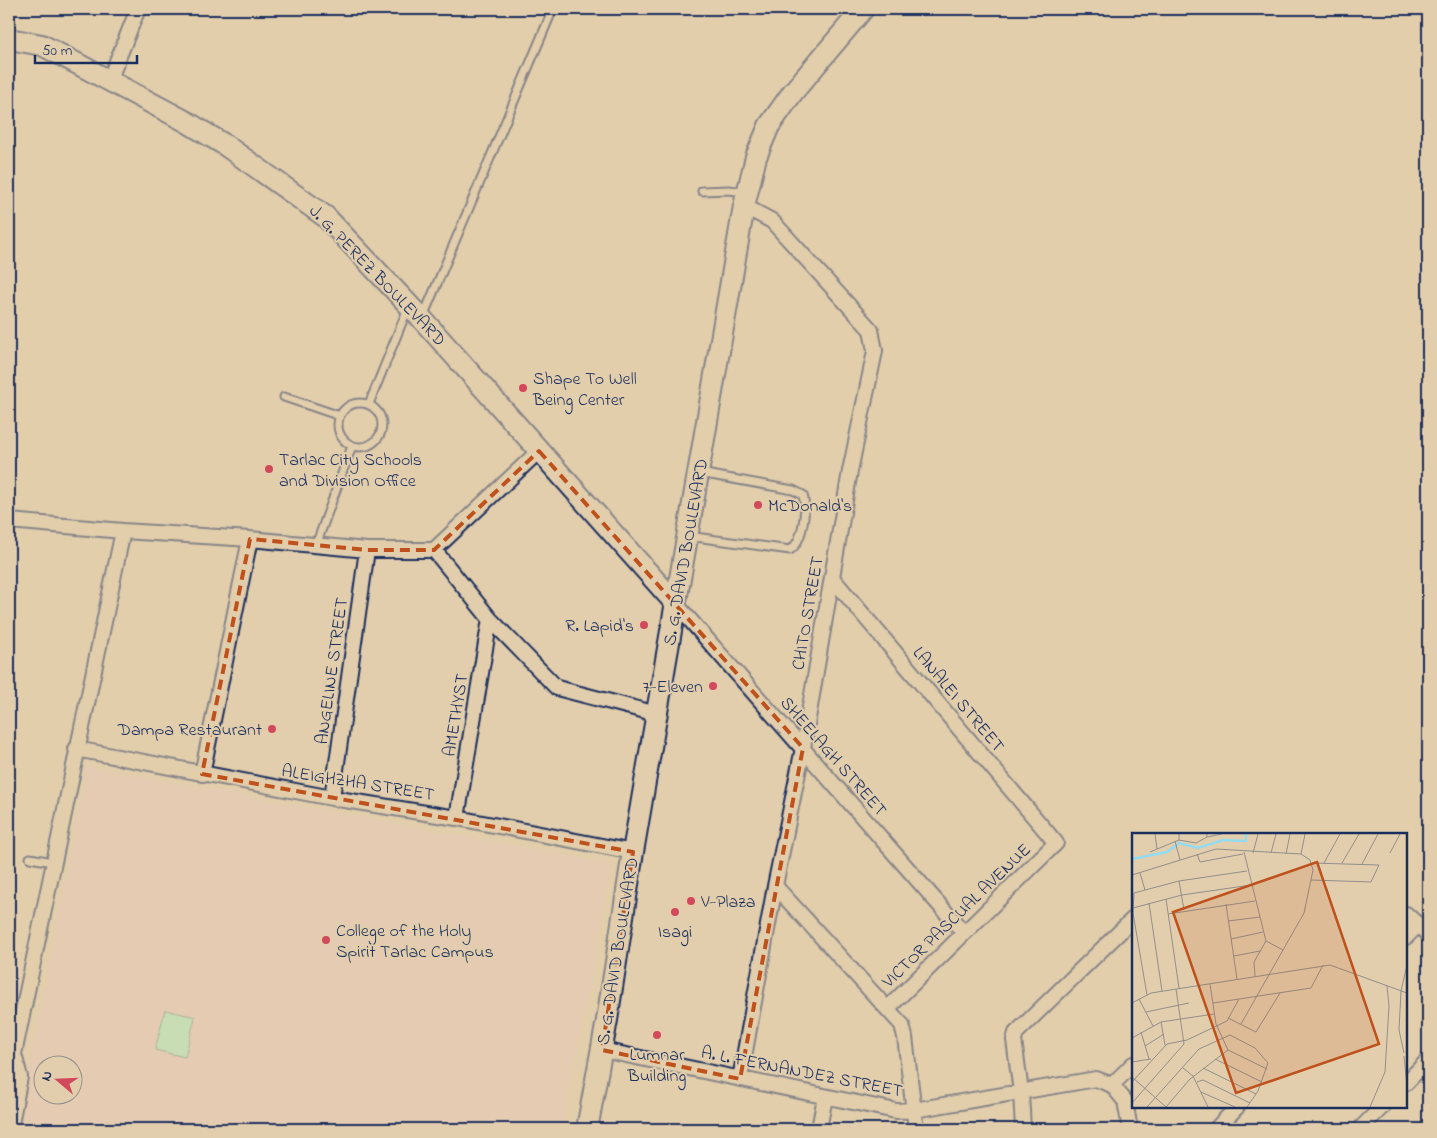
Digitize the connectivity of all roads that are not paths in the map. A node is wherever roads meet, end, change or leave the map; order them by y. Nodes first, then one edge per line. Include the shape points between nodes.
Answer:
1 (138, 9) edge
2 (553, 9) edge
3 (863, 9) edge
4 (9, 39) edge
5 (109, 81) junction
6 (702, 191) dead end
7 (746, 199) junction
8 (416, 312) junction
9 (284, 397) dead end
10 (369, 404) junction
11 (340, 416) junction
12 (352, 446) junction
13 (540, 451) junction
14 (698, 472) junction
15 (9, 521) edge
16 (123, 531) junction
17 (688, 536) junction
18 (250, 539) junction
19 (316, 545) junction
20 (367, 550) junction
21 (434, 550) junction
22 (832, 579) junction
23 (676, 604) junction
24 (490, 619) junction
25 (657, 714) junction
26 (803, 748) junction
27 (76, 750) junction
28 (202, 774) junction
29 (332, 798) junction
30 (457, 818) junction
31 (1056, 843) joint
32 (633, 852) junction
33 (30, 858) dead end
34 (53, 862) junction
35 (775, 886) junction
36 (1407, 915) edge
37 (1132, 920) edge
38 (1423, 929) edge
39 (964, 933) junction
40 (1407, 937) edge
41 (888, 1008) junction
42 (602, 1050) junction
43 (11, 1054) edge
44 (1428, 1060) edge
45 (1132, 1065) edge
46 (740, 1079) junction
47 (1407, 1082) edge
48 (1112, 1085) junction
49 (1021, 1092) junction
50 (825, 1098) junction
51 (1236, 1108) edge
52 (1381, 1108) edge
53 (914, 1110) junction
54 (10, 1129) edge
55 (587, 1129) edge
56 (818, 1129) edge
57 (916, 1129) edge
58 (1023, 1129) edge
59 (1130, 1129) edge
60 (1216, 1129) edge
61 (1360, 1129) edge

1 - 5 street
2 - 8 lane
3 - 7 street, S. G. DAVID BOULEVARD via 793,92 769,126 756,157
4 - 5 street, J. G. PEREZ BOULEVARD via 42,45
5 - 8 street, J. G. PEREZ BOULEVARD via 225,145 326,217
6 - 7 lane via 729,190
7 - 14 street, S. G. DAVID BOULEVARD
7 - 22 street, CHITO STREET via 772,221 871,330 874,351
8 - 10 lane
8 - 13 street, J. G. PEREZ BOULEVARD
9 - 11 lane
10 - 11 lane via 355,403
10 - 12 lane via 380,414 382,429 368,446
11 - 12 lane via 339,430
12 - 19 lane
13 - 21 street
13 - 23 street, J. G. PEREZ BOULEVARD
14 - 17 street, S. G. DAVID BOULEVARD
14 - 17 lane via 793,490 803,495 806,505 796,547 790,550
15 - 16 street
16 - 18 street
16 - 27 street
17 - 23 street, S. G. DAVID BOULEVARD
18 - 19 street
18 - 28 street
19 - 20 street
20 - 21 street
20 - 29 street, ANGELINE STREET
21 - 24 street
22 - 26 street, CHITO STREET
22 - 31 street, LANALEI STREET
23 - 25 street, S. G. DAVID BOULEVARD
23 - 26 street, SHEELAGH STREET
24 - 25 street via 557,688
24 - 30 street, AMETHYST
25 - 32 street, S. G. DAVID BOULEVARD
26 - 35 street, CHITO STREET
26 - 39 street, SHEELAGH STREET
27 - 28 street, ALEIGHZHA STREET
27 - 34 street
28 - 29 street, ALEIGHZHA STREET
29 - 30 street, ALEIGHZHA STREET
30 - 32 street, ALEIGHZHA STREET
31 - 39 street, VICTOR PASCUAL AVENUE
32 - 42 street, S. G. DAVID BOULEVARD
33 - 34 lane
34 - 43 street
35 - 41 street
35 - 46 street, CHITO STREET
36 - 38 street
37 - 49 street via 1016,1032 1014,1040
38 - 40 street
39 - 41 street, VICTOR PASCUAL AVENUE
41 - 53 street, VICTOR PASCUAL AVENUE via 902,1025 906,1037
42 - 46 street, A. L. FERNANDEZ STREET
42 - 55 street, S. G. DAVID BOULEVARD
43 - 54 street via 20,1078
44 - 47 street
45 - 48 street
46 - 50 street, A. L. FERNANDEZ STREET
48 - 49 street, A. L. FERNANDEZ STREET via 1096,1079
48 - 59 street via 1125,1101
49 - 53 street, A. L. FERNANDEZ STREET
49 - 58 street
50 - 53 street, A. L. FERNANDEZ STREET via 896,1111
50 - 56 street
51 - 60 street
52 - 61 street
53 - 57 street, VICTOR PASCUAL AVENUE

